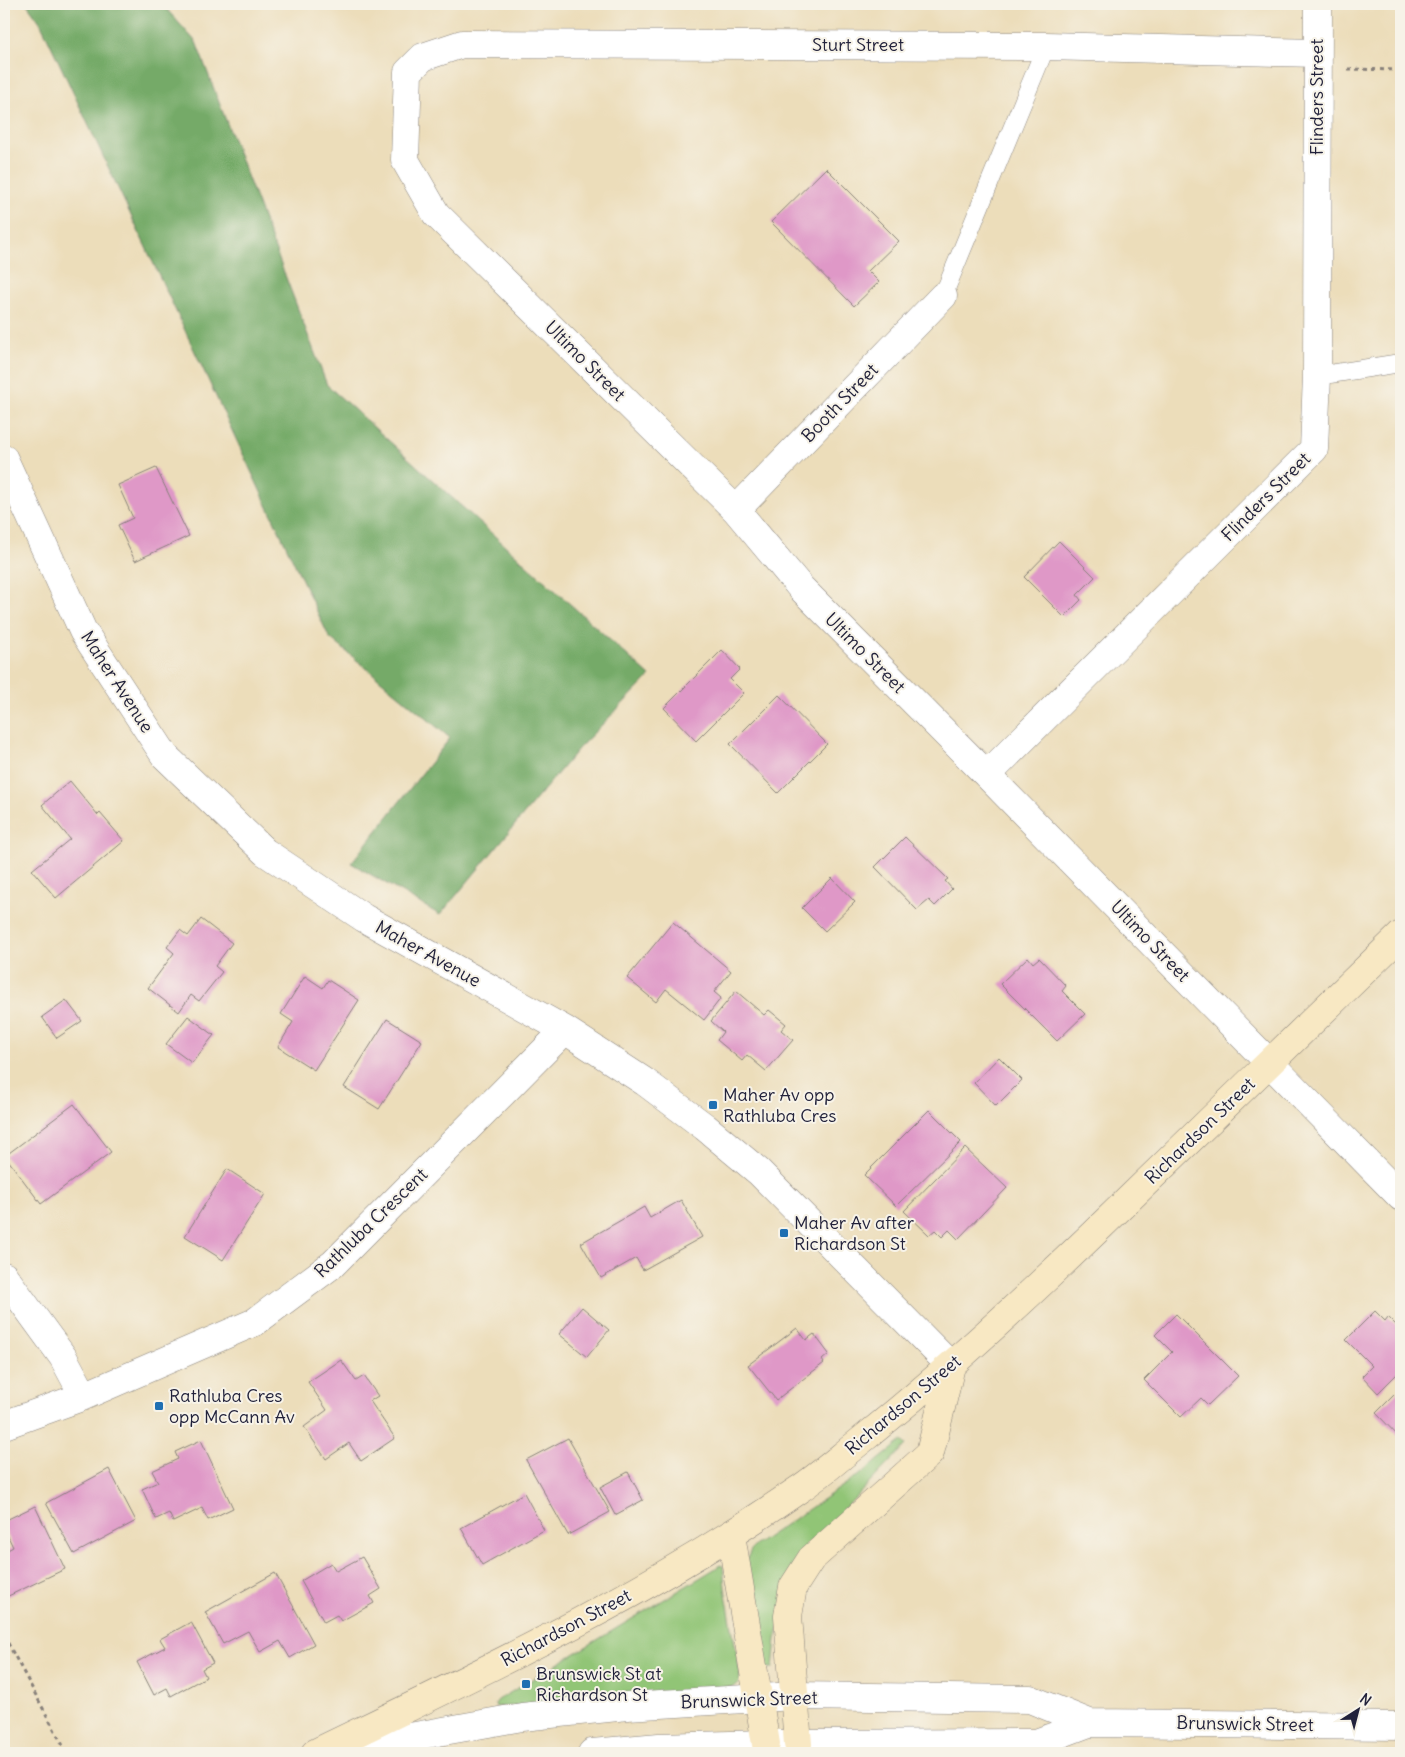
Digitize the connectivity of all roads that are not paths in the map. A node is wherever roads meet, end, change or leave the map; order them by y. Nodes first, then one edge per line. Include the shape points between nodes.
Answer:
1 (1318, 4) edge
2 (1046, 46) junction
3 (1317, 61) junction
4 (408, 72) joint
5 (943, 296) joint
6 (1394, 364) dead end
7 (1317, 376) junction
8 (4, 459) edge
9 (736, 510) junction
10 (987, 775) junction
11 (1401, 935) edge
12 (565, 1030) junction
13 (1270, 1063) junction
14 (1401, 1197) edge
15 (4, 1276) edge
16 (951, 1366) junction
17 (84, 1396) junction
18 (4, 1424) edge
19 (731, 1535) junction
20 (795, 1696) junction
21 (758, 1698) junction
22 (1090, 1723) junction
23 (1401, 1726) edge
24 (766, 1744) junction
25 (798, 1744) junction
26 (316, 1753) edge
27 (592, 1753) edge

1 - 3 street, Flinders Street
2 - 3 street, Sturt Street
2 - 4 street, Sturt Street via 462,44 423,57
2 - 5 lane
3 - 7 street, Flinders Street
4 - 9 street, Ultimo Street via 405,160 436,214
5 - 9 street, Booth Street
6 - 7 lane
7 - 10 street, Flinders Street via 1314,449
8 - 12 street, Maher Avenue via 82,631 165,756 265,852 364,918
9 - 10 street, Ultimo Street via 801,588
10 - 13 street, Ultimo Street
11 - 13 main road, Richardson Street
12 - 16 street, Maher Avenue via 645,1082 759,1172
12 - 17 street, Rathluba Crescent via 333,1264 255,1322
13 - 14 street, Ultimo Street
13 - 16 main road, Richardson Street via 1034,1291
15 - 17 street via 63,1357
16 - 19 main road, Richardson Street via 802,1488
16 - 20 main road via 930,1454 811,1559 793,1587 788,1616
17 - 18 street, Rathluba Crescent
19 - 21 main road
19 - 26 main road, Richardson Street via 567,1630
20 - 21 street, Brunswick Street
20 - 22 street, Brunswick Street via 1030,1699
20 - 25 main road
21 - 24 main road
21 - 26 street, Brunswick Street via 627,1706 522,1717
22 - 23 street, Brunswick Street
22 - 25 street, Brunswick Street via 1036,1743
24 - 25 street, Brunswick Street
24 - 27 street, Brunswick Street via 659,1746

